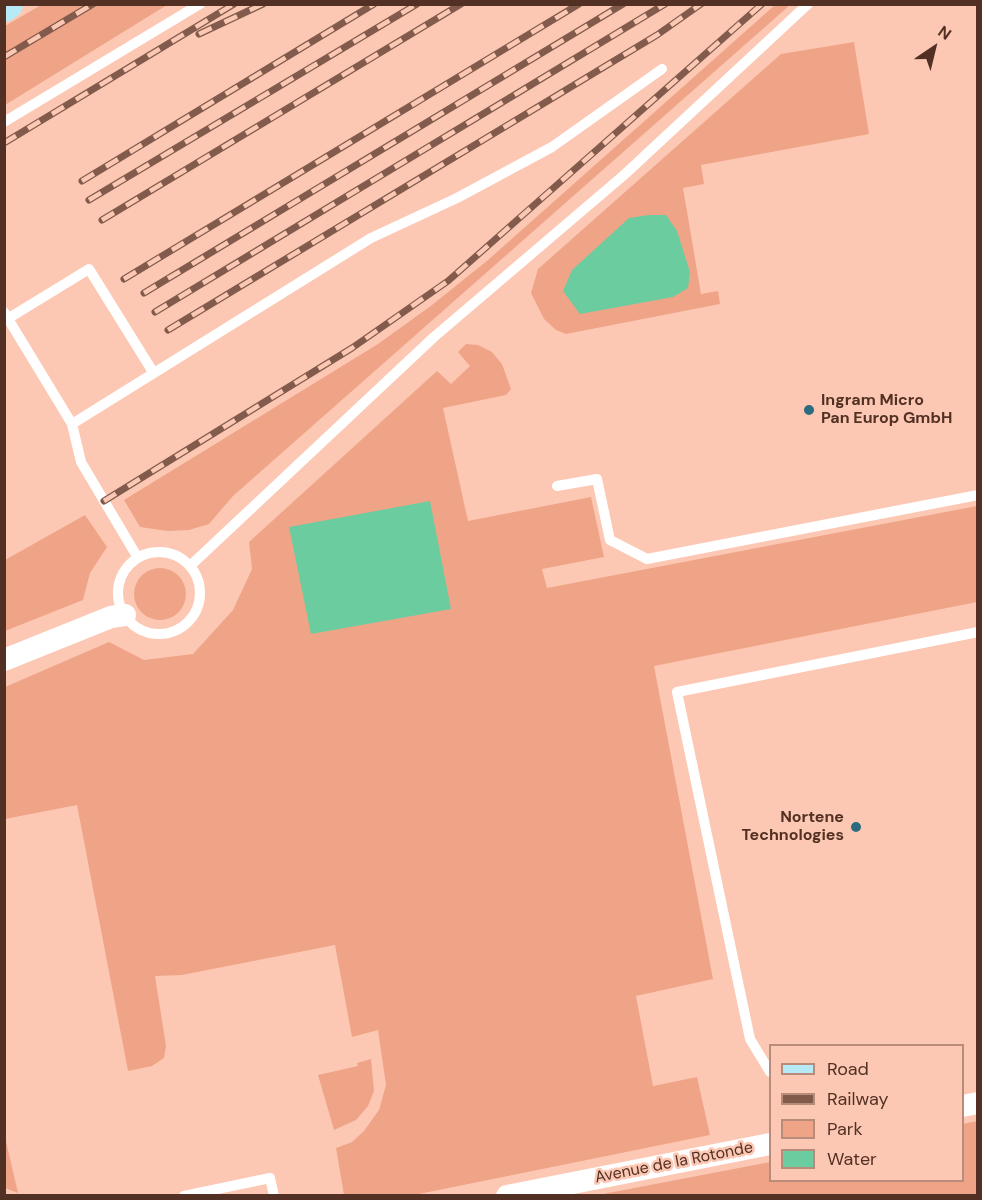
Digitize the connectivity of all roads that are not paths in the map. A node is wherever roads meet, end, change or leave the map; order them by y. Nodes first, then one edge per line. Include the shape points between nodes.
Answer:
1 (200, 4) edge
2 (808, 4) edge
3 (662, 69) dead end
4 (4, 122) edge
5 (7, 315) edge
6 (153, 372) junction
7 (72, 424) junction
8 (557, 486) dead end
9 (978, 495) edge
10 (138, 558) junction
11 (190, 566) junction
12 (125, 615) junction
13 (978, 632) edge
14 (4, 660) edge
15 (769, 1069) edge
16 (769, 1144) edge
17 (184, 1196) edge
18 (274, 1196) edge
19 (507, 1196) edge

1 - 4 lane
2 - 11 lane via 624,175 434,337
3 - 6 lane via 552,147 371,238
5 - 6 lane via 89,269
5 - 7 lane
6 - 7 lane
7 - 10 lane via 81,462
8 - 9 lane via 597,480 610,540 647,560
10 - 11 lane via 165,552
10 - 12 lane via 121,578 119,597
11 - 12 lane via 198,579 200,594 189,621 163,634 135,626
12 - 14 street via 111,617
13 - 15 lane via 677,692 750,1039
16 - 19 street, Avenue de la Rotonde
17 - 18 lane via 270,1178

